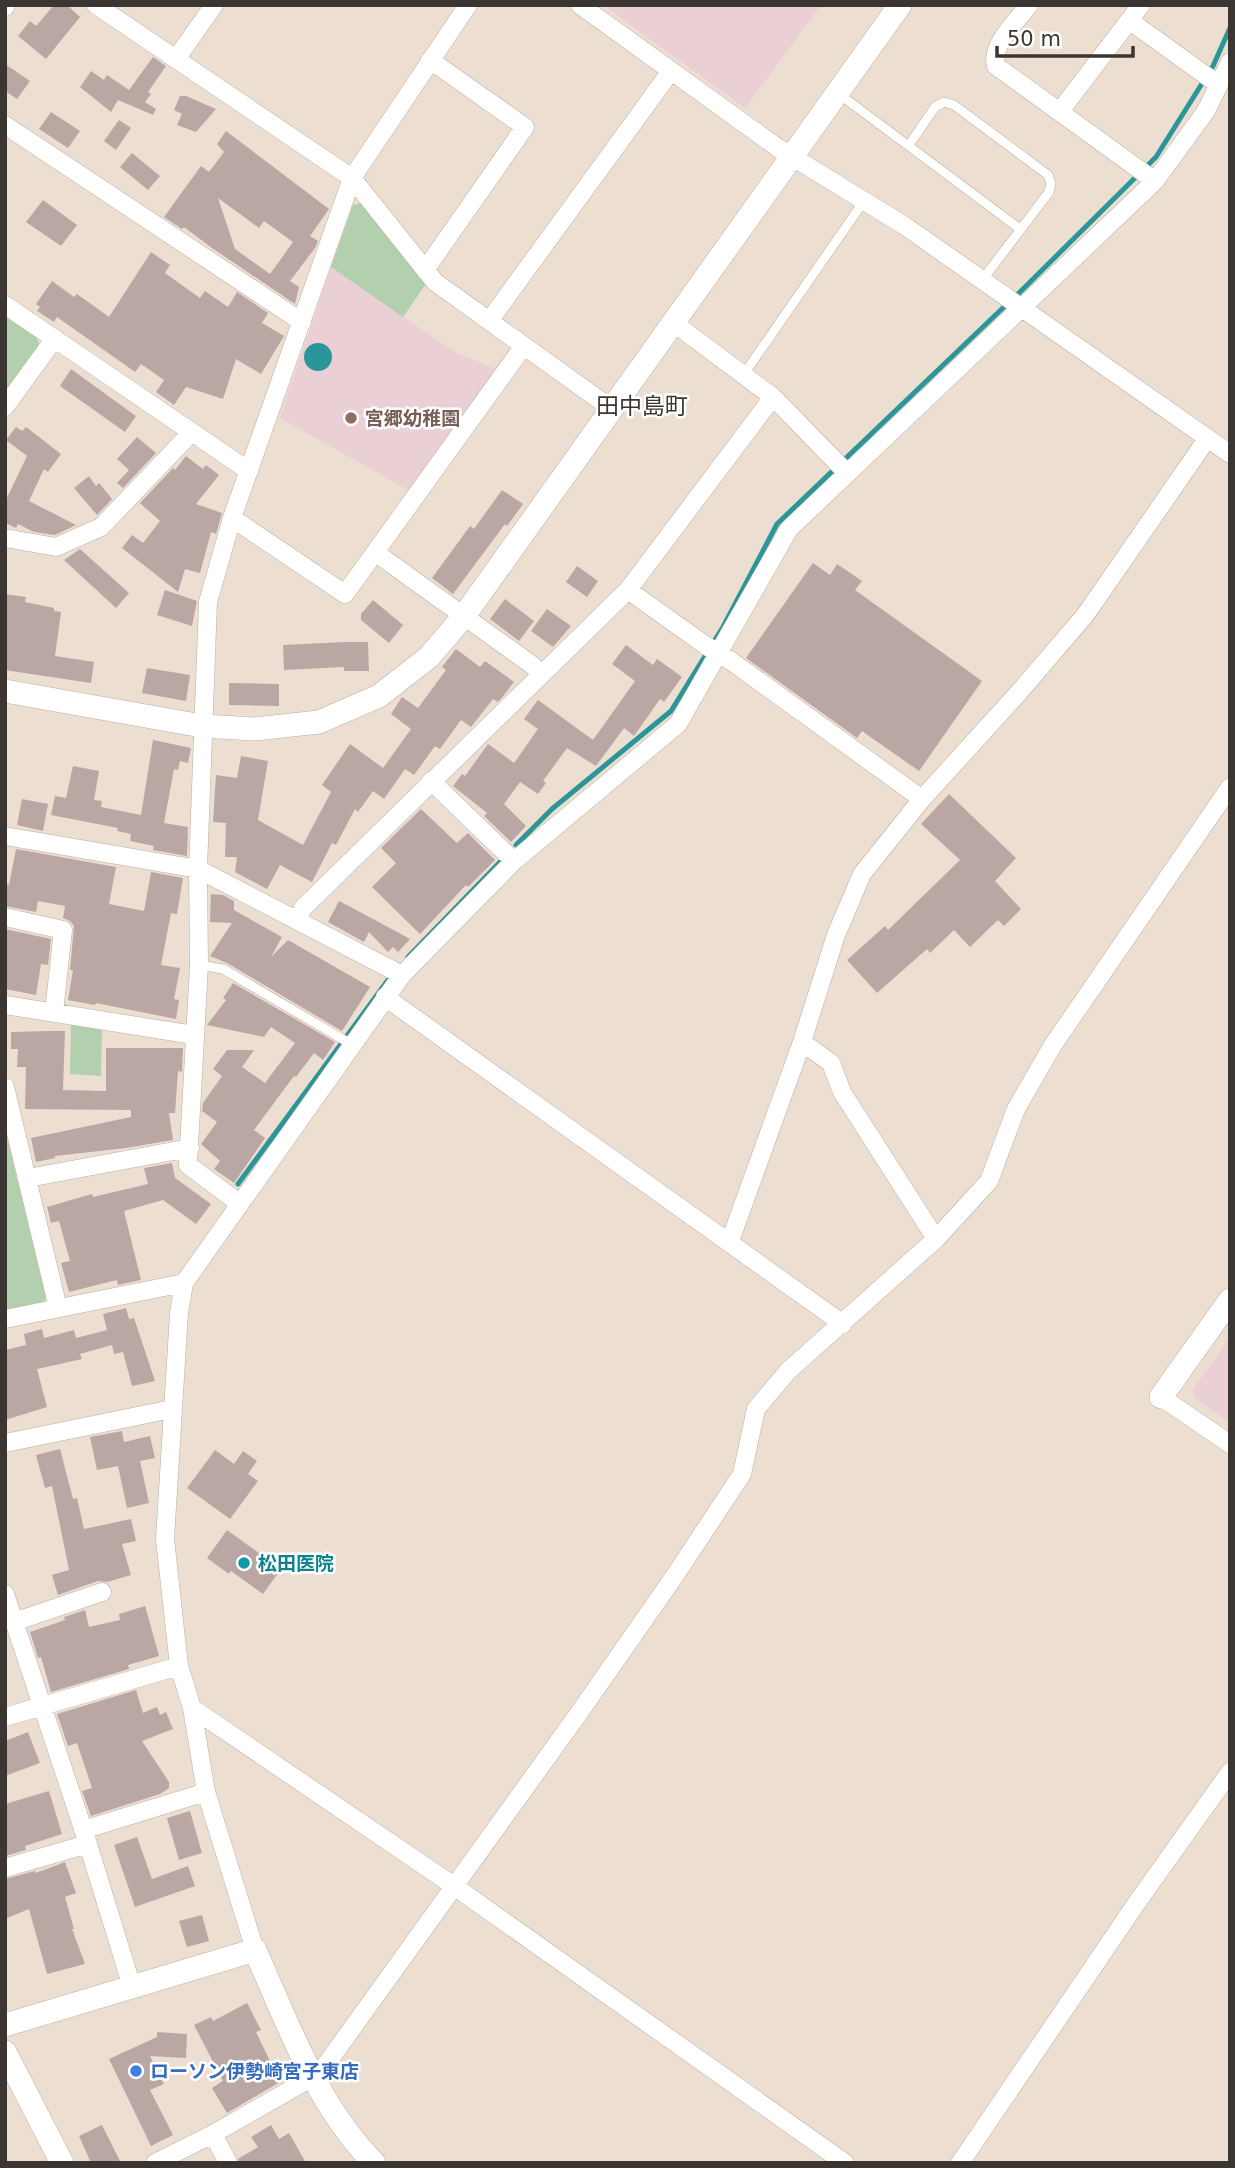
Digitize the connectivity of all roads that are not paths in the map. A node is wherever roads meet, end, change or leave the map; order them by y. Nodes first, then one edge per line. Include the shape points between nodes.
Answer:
1 (96, 5) edge
2 (214, 5) edge
3 (468, 5) edge
4 (580, 5) edge
5 (900, 5) edge
6 (1029, 5) edge
7 (1141, 5) edge
8 (1130, 21) junction
9 (176, 58) junction
10 (430, 60) junction
11 (1230, 62) edge
12 (671, 71) junction
13 (1219, 85) junction
14 (837, 93) junction
15 (1060, 111) junction
16 (5, 125) edge
17 (909, 145) junction
18 (791, 157) junction
19 (352, 178) junction
20 (1155, 181) junction
21 (864, 201) junction
22 (1020, 229) junction
23 (425, 270) junction
24 (983, 279) junction
25 (5, 305) edge
26 (1022, 307) junction
27 (489, 321) junction
28 (302, 322) junction
29 (674, 323) junction
30 (55, 338) junction
31 (523, 347) junction
32 (744, 374) junction
33 (773, 397) junction
34 (5, 407) edge
35 (612, 409) junction
36 (192, 432) junction
37 (1208, 439) junction
38 (1230, 454) edge
39 (249, 471) junction
40 (847, 473) junction
41 (232, 518) junction
42 (5, 538) edge
43 (376, 553) junction
44 (628, 590) junction
45 (464, 616) junction
46 (719, 653) junction
47 (541, 674) junction
48 (5, 691) edge
49 (202, 726) junction
50 (431, 781) junction
51 (1230, 787) edge
52 (922, 799) junction
53 (5, 836) edge
54 (514, 861) junction
55 (198, 869) junction
56 (5, 918) edge
57 (297, 920) junction
58 (199, 965) junction
59 (402, 975) junction
60 (385, 997) junction
61 (5, 1006) edge
62 (54, 1012) junction
63 (194, 1035) junction
64 (802, 1042) junction
65 (351, 1044) junction
66 (5, 1087) edge
67 (190, 1148) junction
68 (28, 1178) junction
69 (239, 1203) junction
70 (936, 1239) junction
71 (730, 1241) junction
72 (184, 1283) junction
73 (1230, 1300) edge
74 (58, 1308) junction
75 (5, 1319) edge
76 (843, 1324) junction
77 (1161, 1397) joint
78 (172, 1409) junction
79 (5, 1443) edge
80 (1230, 1444) edge
81 (102, 1592) dead end
82 (9, 1610) edge
83 (179, 1665) junction
84 (41, 1707) junction
85 (192, 1708) junction
86 (5, 1717) edge
87 (1230, 1772) edge
88 (206, 1792) junction
89 (86, 1837) junction
90 (5, 1868) edge
91 (454, 1886) junction
92 (255, 1950) junction
93 (132, 1987) junction
94 (5, 2025) edge
95 (5, 2052) edge
96 (311, 2078) junction
97 (213, 2134) junction
98 (62, 2163) edge
99 (155, 2163) edge
100 (228, 2163) edge
101 (374, 2163) edge
102 (845, 2163) edge
103 (960, 2163) edge

1 - 9 street
2 - 9 street
3 - 10 street
4 - 12 street
5 - 14 street
6 - 15 street via 997,47 996,66
7 - 8 street
8 - 13 street
8 - 15 street
9 - 19 street
10 - 19 street
10 - 23 street via 526,128
11 - 13 street
12 - 18 street
12 - 27 street
13 - 20 street via 1206,111
14 - 17 lane
14 - 18 street
15 - 20 street
16 - 28 street
17 - 22 lane
17 - 22 lane via 935,107 944,102 1048,176 1049,192
18 - 21 street
18 - 29 street
19 - 23 street
19 - 28 street
20 - 26 street
21 - 24 street
21 - 32 lane
22 - 24 lane
23 - 27 street
24 - 26 street
25 - 30 street
26 - 37 street
26 - 40 street
27 - 31 street
28 - 39 street
29 - 32 street
29 - 35 street
30 - 34 street
30 - 36 street
31 - 35 street
31 - 43 street
32 - 33 street
33 - 40 street
33 - 44 street
35 - 45 street
36 - 39 street
36 - 42 street via 101,527 56,547
37 - 38 street
37 - 52 street via 1086,614
39 - 41 street
40 - 46 street via 789,529
41 - 43 street via 345,594
41 - 49 street via 208,602
43 - 45 street
44 - 46 street
44 - 47 street
45 - 47 street
45 - 49 street via 429,657 379,696 319,722 255,729
46 - 52 street
46 - 54 street via 678,724
47 - 50 street
48 - 49 street
49 - 55 street
50 - 54 street
50 - 57 street via 303,908
51 - 70 street via 1054,1045 1016,1109 989,1181
52 - 64 street via 862,874 836,935
53 - 55 street
54 - 59 street
55 - 57 street
55 - 58 street
56 - 62 street via 63,930
57 - 59 street
58 - 63 street
58 - 65 lane via 223,969
59 - 60 street
60 - 65 street
60 - 71 street
61 - 62 street
62 - 63 street
63 - 67 street
64 - 70 street via 831,1063 842,1092
64 - 71 street
65 - 69 street
66 - 68 street
67 - 68 street
67 - 69 street via 188,1165
68 - 74 street
69 - 72 street
70 - 76 street
71 - 76 street
72 - 74 street
72 - 78 street
73 - 77 street
74 - 75 street
76 - 91 street via 788,1371 756,1409 742,1474
77 - 80 street
78 - 79 street
78 - 83 street via 165,1539
81 - 82 street
82 - 84 street
83 - 84 street
83 - 85 street
84 - 86 street
84 - 89 street
85 - 88 street
85 - 91 street
87 - 103 street
88 - 89 street
88 - 92 street
89 - 90 street
89 - 93 street
91 - 96 street via 325,2066
91 - 102 street
92 - 93 street
92 - 96 street
93 - 94 street
95 - 98 street
96 - 97 street
96 - 101 street via 349,2137
97 - 99 street
97 - 100 street

